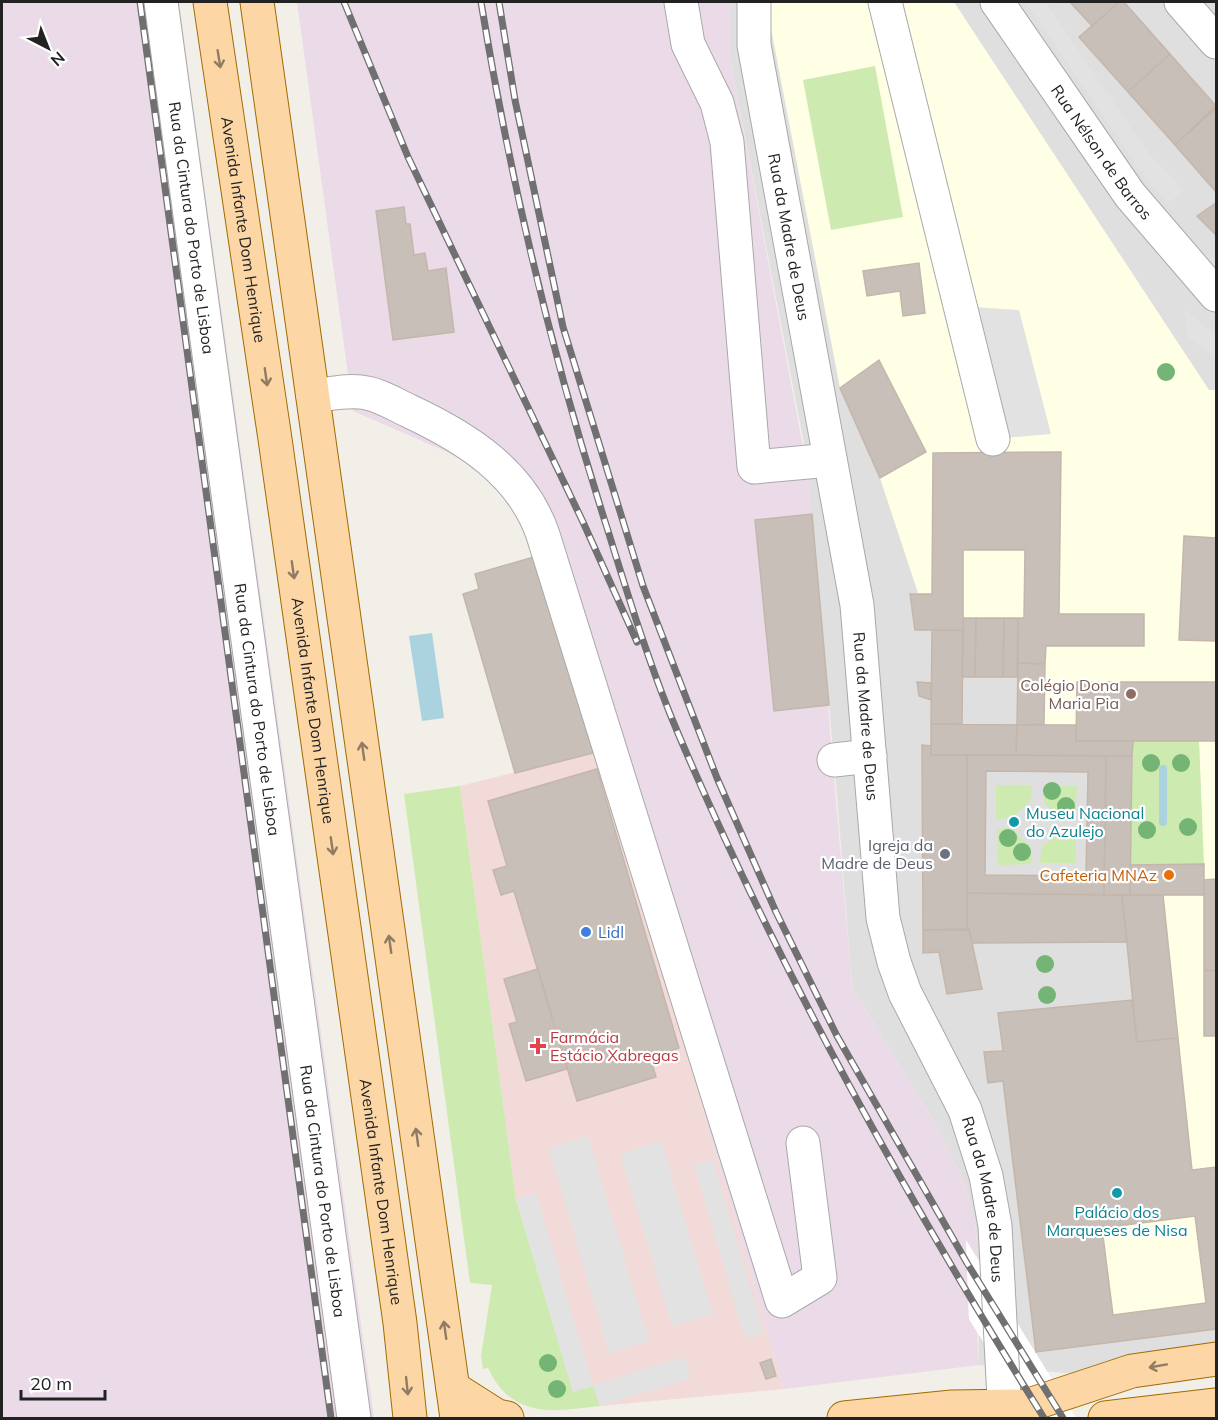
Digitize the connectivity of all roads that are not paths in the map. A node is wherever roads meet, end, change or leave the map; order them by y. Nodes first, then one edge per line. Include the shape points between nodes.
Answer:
1 (161, 2) edge
2 (210, 2) edge
3 (257, 2) edge
4 (681, 2) edge
5 (754, 2) edge
6 (885, 2) edge
7 (997, 2) edge
8 (1181, 2) edge
9 (1216, 42) edge
10 (1216, 295) edge
11 (313, 396) junction
12 (993, 440) dead end
13 (830, 460) junction
14 (870, 756) junction
15 (834, 760) dead end
16 (803, 1143) dead end
17 (1216, 1359) edge
18 (1103, 1379) junction
19 (455, 1403) edge
20 (1216, 1405) edge
21 (1005, 1413) edge
22 (1118, 1418) edge
23 (354, 1419) edge
24 (410, 1419) edge
25 (507, 1419) edge
26 (844, 1419) edge

1 - 23 street, Rua da Cintura do Porto de Lisboa
2 -> 24 main road, Avenida Infante Dom Henrique via 274,428 400,1323
3 - 11 main road
4 - 13 street via 688,44 717,103 727,142 754,467
5 - 13 street, Rua da Madre de Deus via 754,45
6 - 12 street
7 - 10 street, Rua Nélson de Barros via 1130,195
8 - 9 street
11 - 16 street via 366,392 419,415 490,459 515,483 530,506 543,535 782,1300 820,1278
19 -> 11 main road
13 - 14 street, Rua da Madre de Deus via 857,605
14 - 15 street
14 - 21 street, Rua da Madre de Deus via 888,941 905,993 965,1110 986,1176 994,1226
17 -> 18 main road via 1164,1365
18 - 21 main road
18 - 22 main road
19 - 25 main road
20 - 22 main road
21 - 26 main road via 952,1407

